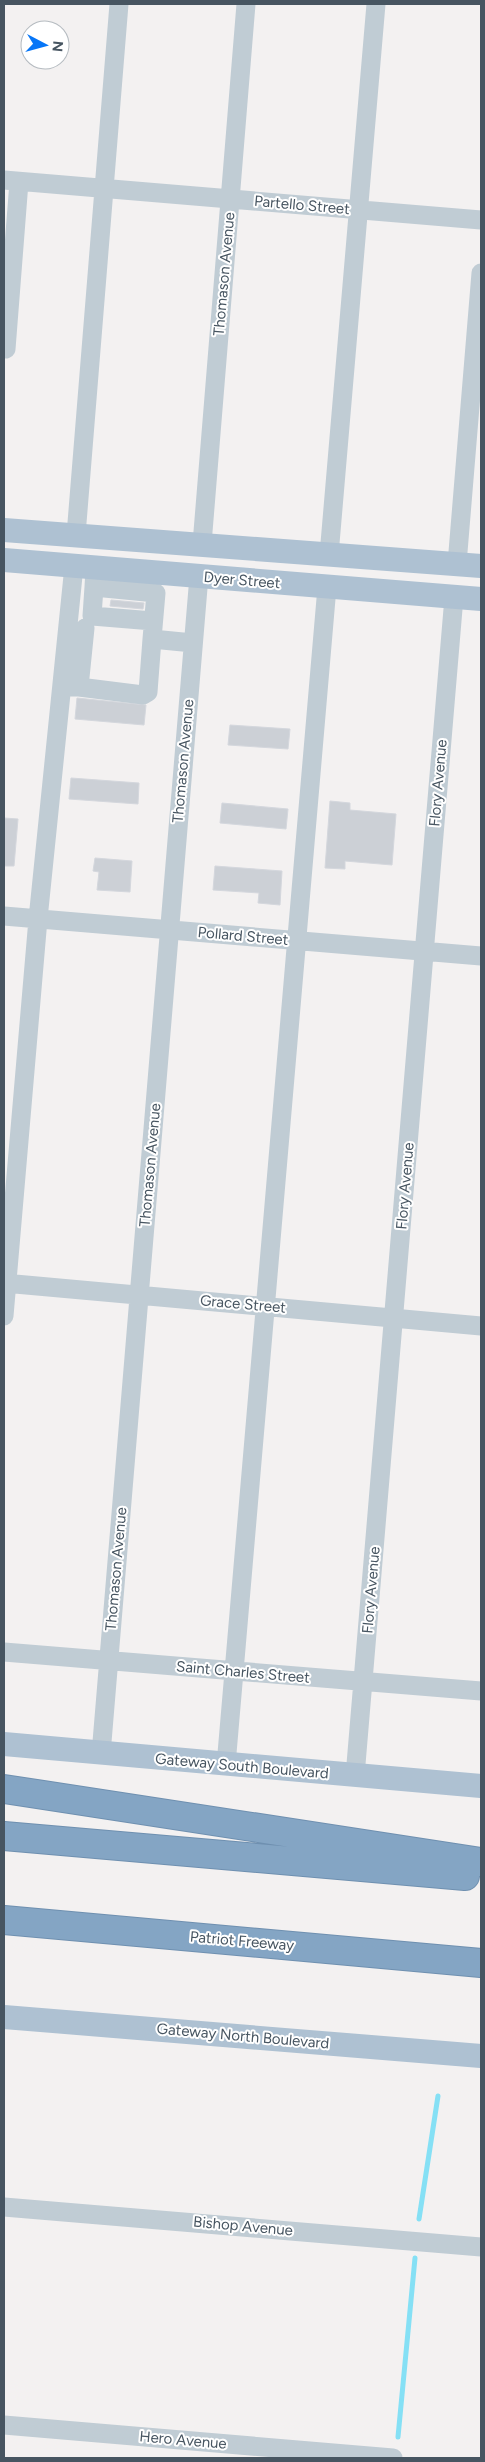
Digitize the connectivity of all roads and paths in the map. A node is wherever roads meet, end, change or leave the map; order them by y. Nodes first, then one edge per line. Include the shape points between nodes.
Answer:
1 (118, 4) edge
2 (246, 4) edge
3 (376, 4) edge
4 (12, 181) edge
5 (104, 188) junction
6 (230, 199) junction
7 (358, 210) junction
8 (481, 220) edge
9 (481, 273) edge
10 (4, 348) edge
11 (4, 530) edge
12 (76, 535) junction
13 (202, 544) junction
14 (329, 555) junction
15 (4, 560) edge
16 (457, 564) junction
17 (481, 566) edge
18 (87, 574) junction
19 (199, 576) junction
20 (481, 580) edge
21 (139, 581) junction
22 (338, 587) junction
23 (454, 597) junction
24 (481, 599) edge
25 (81, 624) junction
26 (153, 630) junction
27 (193, 643) junction
28 (70, 687) junction
29 (4, 916) edge
30 (38, 919) junction
31 (169, 929) junction
32 (296, 940) junction
33 (424, 952) junction
34 (481, 956) edge
35 (5, 1283) edge
36 (139, 1295) junction
37 (265, 1306) junction
38 (4, 1316) edge
39 (394, 1318) junction
40 (481, 1326) edge
41 (4, 1652) edge
42 (109, 1661) junction
43 (234, 1671) junction
44 (363, 1682) junction
45 (481, 1691) edge
46 (4, 1744) edge
47 (101, 1754) junction
48 (226, 1765) junction
49 (355, 1776) junction
50 (481, 1786) edge
51 (4, 1789) edge
52 (4, 1836) edge
53 (481, 1862) edge
54 (481, 1878) edge
55 (4, 1920) edge
56 (481, 1963) edge
57 (4, 2017) edge
58 (481, 2056) edge
59 (4, 2206) edge
60 (481, 2247) edge
61 (4, 2425) edge
62 (393, 2458) edge

1 - 5 street
2 - 6 street, Thomason Avenue
3 - 7 street
4 - 5 street, Partello Street
4 - 10 street
5 - 6 street, Partello Street
5 - 12 street
6 - 7 street, Partello Street
6 - 13 street, Thomason Avenue
7 - 8 street, Partello Street
7 - 14 street
9 - 16 street
11 - 12 main road
12 - 13 main road
13 - 14 main road
14 - 16 main road
15 - 18 main road, Dyer Street
16 - 17 main road
16 - 22 main road via 448,575 437,579 366,577
18 - 21 main road, Dyer Street
18 - 25 street
18 - 25 street
19 - 21 main road, Dyer Street
19 - 22 main road, Dyer Street
19 - 27 street, Thomason Avenue
20 - 23 main road via 464,584
21 - 26 street via 156,593
22 - 23 main road, Dyer Street
22 - 32 street
23 - 24 main road, Dyer Street
23 - 33 street, Flory Avenue
25 - 26 street
25 - 28 street
26 - 27 street
26 - 28 street via 148,692 143,696
27 - 31 street, Thomason Avenue
28 - 30 street
29 - 30 street, Pollard Street
30 - 31 street, Pollard Street
30 - 35 street
31 - 32 street, Pollard Street
31 - 36 street, Thomason Avenue
32 - 33 street, Pollard Street
32 - 37 street
33 - 34 street, Pollard Street
33 - 39 street, Flory Avenue
35 - 36 street, Grace Street
35 - 38 street
36 - 37 street, Grace Street
36 - 42 street, Thomason Avenue
37 - 39 street, Grace Street
37 - 43 street
39 - 40 street, Grace Street
39 - 44 street, Flory Avenue
41 - 42 street, Saint Charles Street
42 - 43 street, Saint Charles Street
42 - 47 street, Thomason Avenue
43 - 44 street, Saint Charles Street
43 - 48 street
44 - 45 street, Saint Charles Street
44 - 49 street, Flory Avenue
46 - 47 main road, Gateway South Boulevard
47 - 48 main road, Gateway South Boulevard
48 - 49 main road, Gateway South Boulevard
49 - 50 main road, Gateway South Boulevard
51 - 53 highway
52 - 54 highway
55 - 56 highway, Patriot Freeway
57 - 58 main road, Gateway North Boulevard
59 - 60 street, Bishop Avenue
61 - 62 street, Hero Avenue

